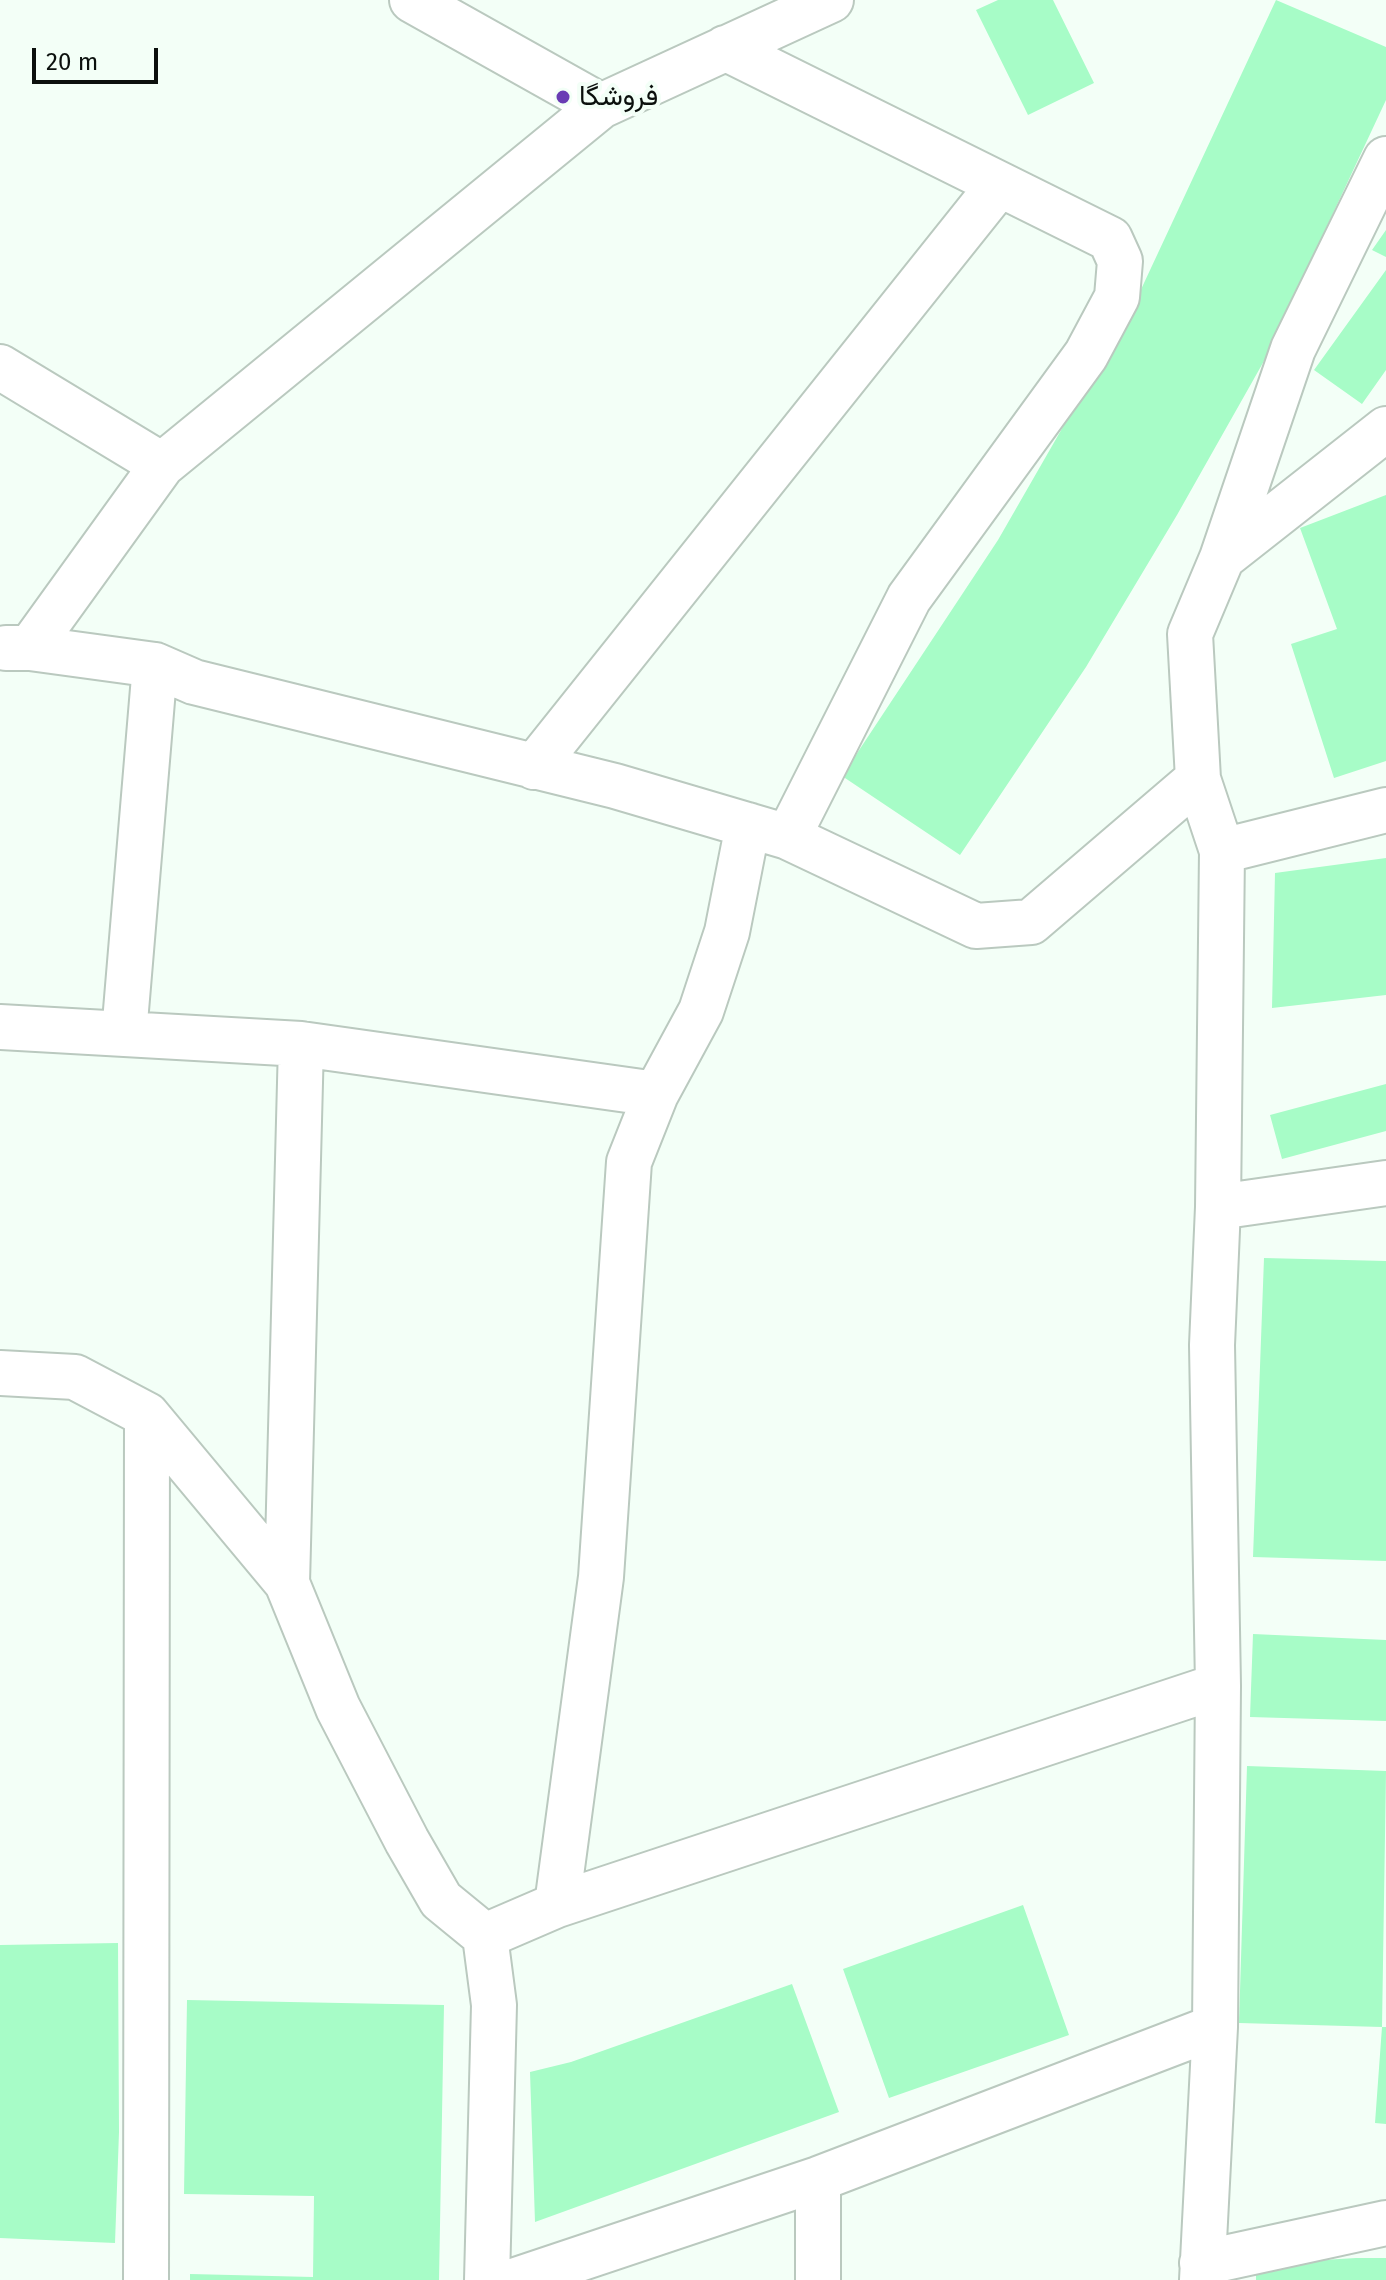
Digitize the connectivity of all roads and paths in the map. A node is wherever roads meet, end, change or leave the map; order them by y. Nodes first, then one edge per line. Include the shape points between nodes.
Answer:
1 (412, 0) edge
2 (831, 0) edge
3 (725, 48) junction
4 (601, 106) junction
5 (1386, 159) edge
6 (998, 186) junction
7 (0, 367) edge
8 (1386, 429) edge
9 (162, 465) junction
10 (1222, 558) junction
11 (15, 648) edge
12 (155, 665) junction
13 (534, 767) junction
14 (1198, 779) junction
15 (1386, 810) edge
16 (768, 831) junction
17 (1222, 851) junction
18 (0, 1027) edge
19 (124, 1034) junction
20 (301, 1044) junction
21 (656, 1094) junction
22 (1386, 1183) edge
23 (1218, 1207) junction
24 (0, 1373) edge
25 (147, 1415) junction
26 (287, 1583) junction
27 (1218, 1686) junction
28 (557, 1905) junction
29 (485, 1936) junction
30 (1215, 2027) junction
31 (818, 2179) junction
32 (1386, 2223) edge
33 (1202, 2272) edge
34 (146, 2280) edge
35 (487, 2280) edge
36 (516, 2280) edge
37 (818, 2280) edge

1 - 4 street
2 - 3 street
3 - 4 street
3 - 6 street
4 - 9 street
5 - 10 street via 1293,349
6 - 13 street
6 - 16 street via 1110,239 1120,261 1117,297 1086,355 909,598
7 - 9 street
8 - 10 street
9 - 11 street
10 - 14 street via 1190,634
11 - 12 street
12 - 13 street via 194,682
12 - 19 street
13 - 16 street
14 - 16 street via 1031,922 976,926
14 - 17 street
15 - 17 street
16 - 21 street via 701,1011
17 - 23 street
18 - 19 street
19 - 20 street
20 - 21 street
20 - 26 street
21 - 28 street via 629,1162 601,1577
22 - 23 street
23 - 27 street via 1212,1345
24 - 25 street via 75,1377
25 - 26 street
25 - 34 street
26 - 29 street via 338,1708 407,1841 441,1900
27 - 28 street
27 - 30 street
28 - 29 street
29 - 35 street via 494,2005
30 - 31 street
30 - 33 street
31 - 36 street
31 - 37 street
32 - 33 street

